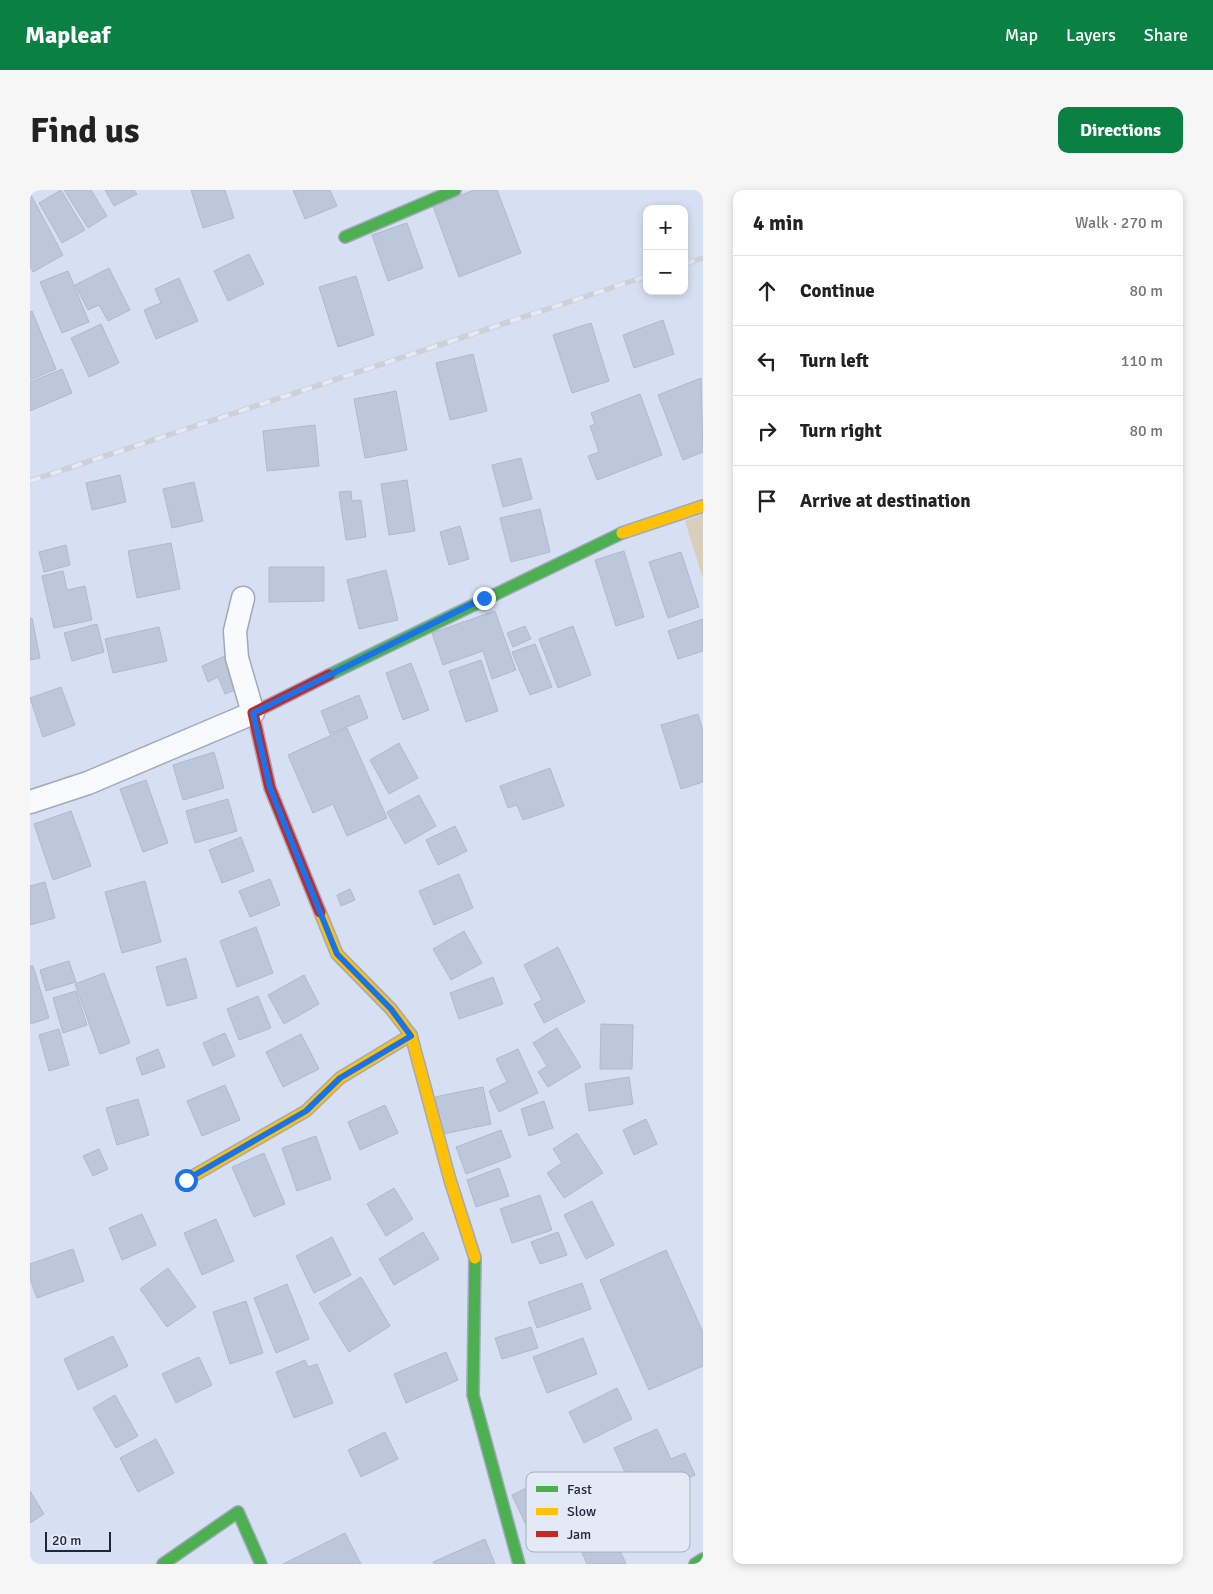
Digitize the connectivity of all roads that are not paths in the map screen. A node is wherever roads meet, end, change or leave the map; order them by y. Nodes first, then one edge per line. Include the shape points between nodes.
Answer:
1 (455, 190) edge
2 (345, 237) dead end
3 (703, 506) edge
4 (243, 598) dead end
5 (253, 713) junction
6 (30, 802) edge
7 (411, 1036) junction
8 (186, 1180) dead end
9 (703, 1560) edge
10 (163, 1564) edge
11 (261, 1564) edge
12 (519, 1564) edge
13 (694, 1564) edge

1 - 2 main road
3 - 5 main road via 625,531
4 - 5 street via 235,640
5 - 6 street via 88,783
5 - 7 main road via 270,788 337,954 391,1009
7 - 8 main road via 340,1078 306,1111
7 - 12 main road via 450,1180 475,1256 473,1395
9 - 13 main road
10 - 11 main road via 238,1512

